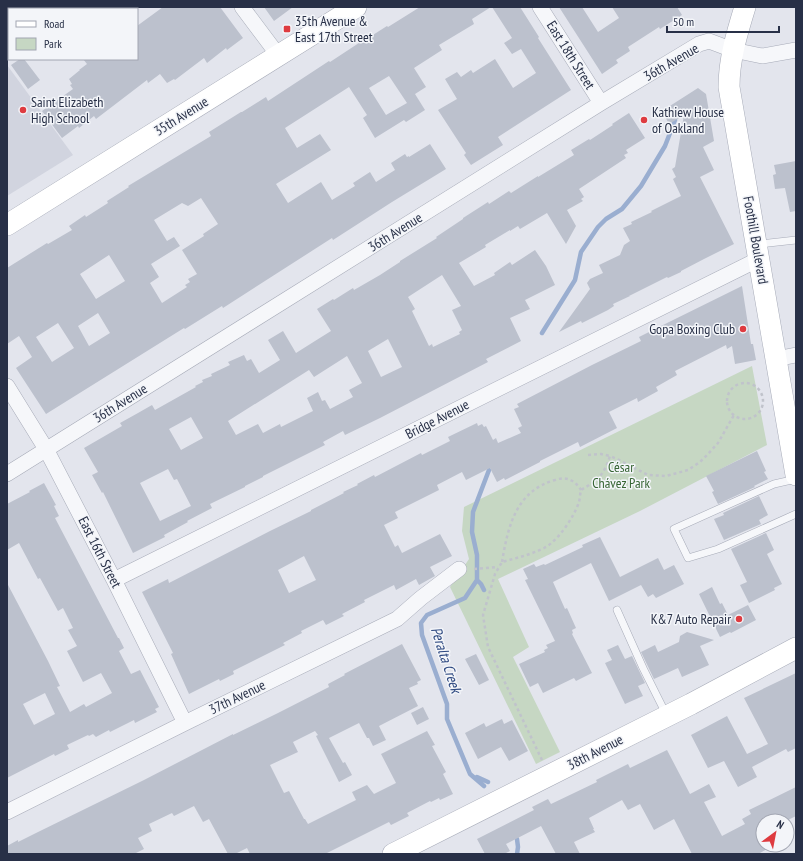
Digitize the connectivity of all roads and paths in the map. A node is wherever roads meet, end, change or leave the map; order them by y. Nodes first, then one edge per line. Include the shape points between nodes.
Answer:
1 (242, 7) edge
2 (356, 7) edge
3 (540, 7) edge
4 (745, 7) edge
5 (733, 50) junction
6 (796, 50) edge
7 (278, 55) junction
8 (601, 103) junction
9 (7, 225) edge
10 (796, 240) edge
11 (758, 252) junction
12 (786, 357) edge
13 (7, 386) edge
14 (734, 415) junction
15 (46, 449) junction
16 (588, 454) dead end
17 (610, 456) junction
18 (7, 474) edge
19 (796, 474) edge
20 (796, 479) edge
21 (581, 490) junction
22 (796, 514) edge
23 (502, 562) junction
24 (499, 567) junction
25 (459, 569) joint
26 (114, 580) junction
27 (617, 610) dead end
28 (796, 648) edge
29 (667, 716) junction
30 (185, 723) junction
31 (549, 775) junction
32 (7, 812) edge
33 (393, 854) edge

1 - 7 street
2 - 7 main road, 35th Avenue
3 - 8 street, East 18th Street
4 - 5 main road, Foothill Boulevard
5 - 6 street, 36th Avenue via 762,56
5 - 8 street, 36th Avenue via 709,41 699,44
5 - 11 main road, Foothill Boulevard via 730,87
7 - 9 main road, 35th Avenue
8 - 15 street, 36th Avenue
10 - 11 lane
11 - 12 main road, Foothill Boulevard
11 - 26 street, Bridge Avenue
12 - 19 main road, Foothill Boulevard
13 - 15 street, East 16th Street
14 - 14 path via 749,419 759,413 764,403 757,387 745,383 734,387 727,398
14 - 17 path via 718,443 700,462 688,470 666,476 648,475
15 - 18 street, 36th Avenue
15 - 26 street, East 16th Street
16 - 17 path
17 - 21 path via 599,477
20 - 22 lane via 777,483 674,529 688,558 718,549
21 - 23 path via 579,502 557,538 545,548
21 - 23 path via 569,479 559,478 537,487 523,500 513,516
23 - 24 path
24 - 25 path
24 - 31 path via 483,615 488,647
25 - 30 street, 37th Avenue via 396,619
26 - 30 street, East 16th Street
27 - 29 lane
28 - 29 main road, 38th Avenue
29 - 31 main road, 38th Avenue
30 - 32 street, 37th Avenue
31 - 33 main road, 38th Avenue

